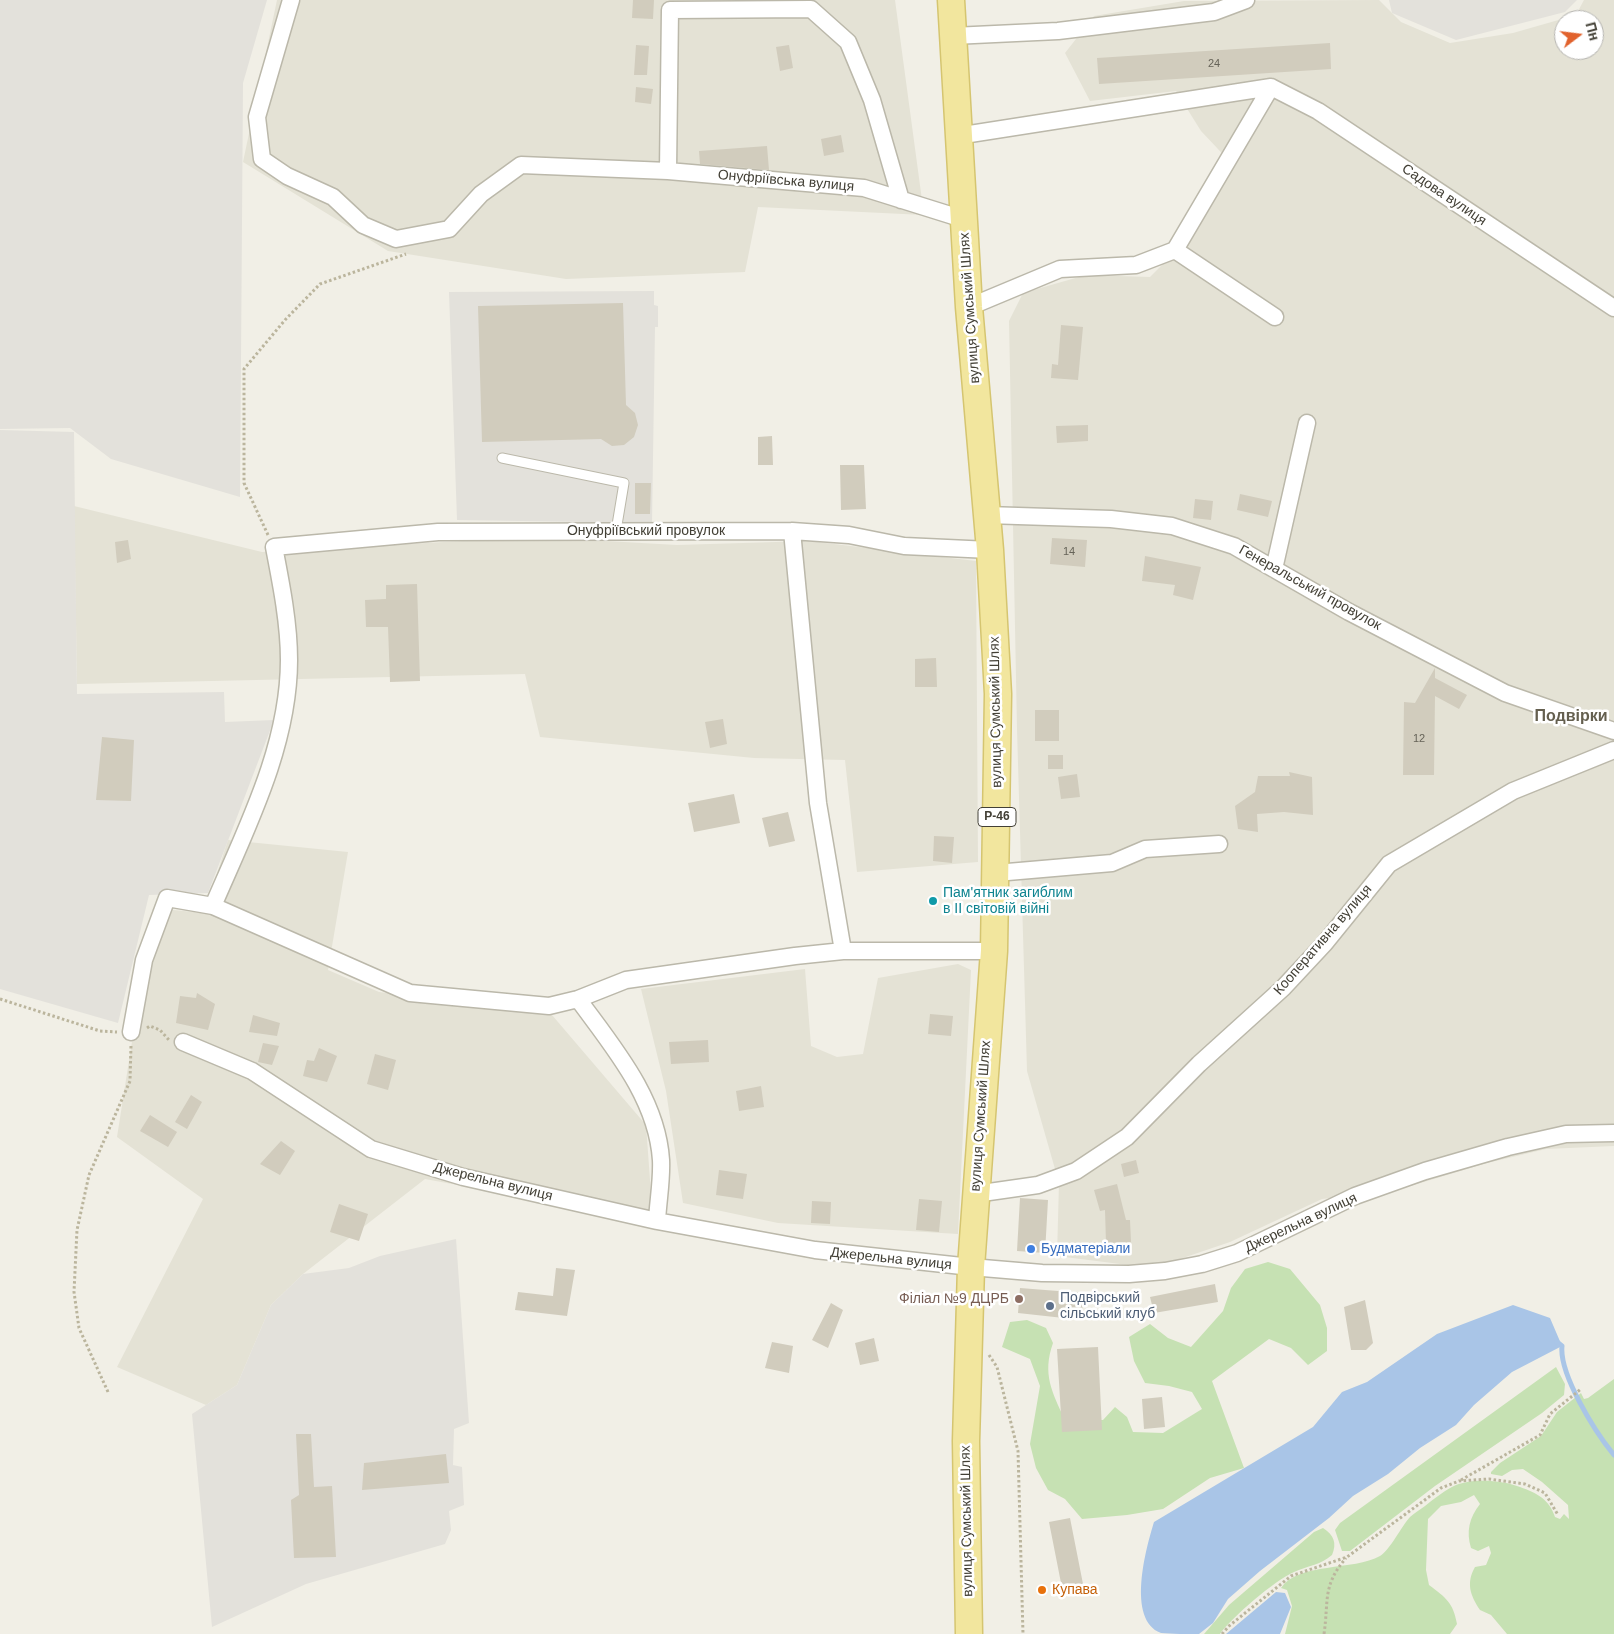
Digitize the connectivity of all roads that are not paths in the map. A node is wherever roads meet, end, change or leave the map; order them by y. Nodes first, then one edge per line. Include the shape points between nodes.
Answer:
1 (291, 0) edge
2 (951, 0) edge
3 (1246, 0) edge
4 (953, 36) junction
5 (1271, 87) junction
6 (957, 136) junction
7 (668, 171) junction
8 (902, 200) junction
9 (963, 219) junction
10 (1175, 250) junction
11 (969, 307) junction
12 (1614, 308) edge
13 (1275, 317) dead end
14 (1307, 423) dead end
15 (502, 458) dead end
16 (987, 515) junction
17 (617, 526) junction
18 (792, 531) junction
19 (990, 550) junction
20 (1274, 569) junction
21 (1614, 731) edge
22 (1614, 750) edge
23 (1219, 844) dead end
24 (996, 873) junction
25 (213, 906) junction
26 (994, 950) junction
27 (843, 951) junction
28 (578, 999) junction
29 (131, 1032) road end
30 (183, 1042) road end
31 (1614, 1133) edge
32 (975, 1194) junction
33 (657, 1221) junction
34 (971, 1267) junction
35 (968, 1634) edge

1 - 7 street, Онуфріївська вулиця via 257,116 262,159 287,176 333,197 363,225 396,238 449,229 481,194 521,165
2 - 4 main road, вулиця Сумський Шлях / Р-46
3 - 4 street via 1214,12 1058,31
4 - 6 main road, вулиця Сумський Шлях / Р-46
5 - 6 street
5 - 10 street
5 - 12 street, Садова вулиця via 1318,111
6 - 9 main road, вулиця Сумський Шлях / Р-46
7 - 8 street, Онуфріївська вулиця via 864,188
7 - 8 street via 670,10 811,9 848,42 872,100
8 - 9 street, Онуфріївська вулиця
9 - 11 main road, вулиця Сумський Шлях / Р-46
10 - 11 street via 1136,265 1060,269
10 - 13 street
11 - 16 main road, вулиця Сумський Шлях / Р-46
14 - 20 street
15 - 17 lane via 624,483
16 - 19 main road, вулиця Сумський Шлях / Р-46
16 - 20 street, Генеральський провулок via 1111,519 1172,526 1234,546
17 - 18 street, Онуфріївський провулок
17 - 25 street, Онуфріївський провулок via 438,532 274,547 289,660 284,705 273,755 258,800
18 - 19 street, Онуфріївський провулок via 849,535 904,546
18 - 27 street via 818,803
19 - 24 main road, вулиця Сумський Шлях / Р-46 via 998,694
20 - 21 street, Генеральський провулок via 1505,693
22 - 32 street, Кооперативна вулиця via 1514,790 1389,864 1325,943 1283,988 1199,1064 1127,1137 1076,1171 1038,1185
23 - 24 street via 1145,849 1112,863
24 - 26 main road, вулиця Сумський Шлях / Р-46
25 - 28 street via 410,994 549,1006
25 - 29 street via 167,898 144,960
26 - 27 street
26 - 32 main road, вулиця Сумський Шлях / Р-46
27 - 28 street via 626,980
28 - 33 street via 640,1089 654,1123 661,1160
30 - 33 street, Джерельна вулиця via 252,1071 371,1149 462,1176
31 - 34 street, Джерельна вулиця via 1566,1134 1425,1171 1355,1196 1238,1253 1184,1267 1129,1274
32 - 34 main road, вулиця Сумський Шлях / Р-46
33 - 34 street, Джерельна вулиця via 814,1250
34 - 35 main road, вулиця Сумський Шлях / Р-46 via 966,1441

